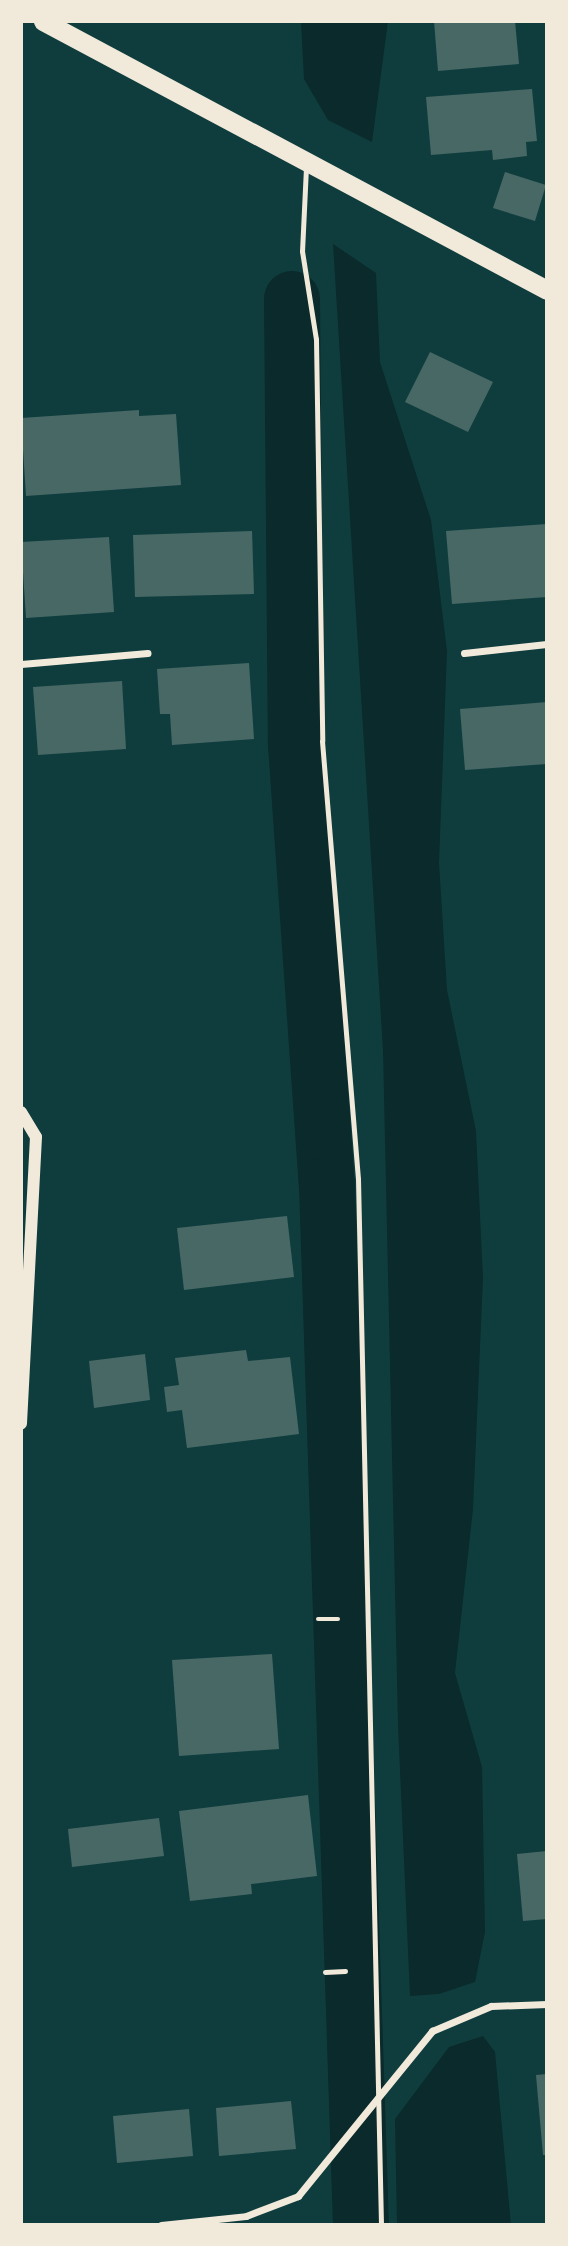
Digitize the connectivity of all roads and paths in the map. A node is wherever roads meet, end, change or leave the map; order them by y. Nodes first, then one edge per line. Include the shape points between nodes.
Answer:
1 (43, 21) edge
2 (307, 161) junction
3 (547, 290) edge
4 (547, 644) edge
5 (148, 653) dead end
6 (464, 653) dead end
7 (21, 664) edge
8 (21, 1112) edge
9 (21, 1424) edge
10 (547, 2004) edge
11 (379, 2092) junction
12 (161, 2225) edge
13 (381, 2225) edge

1 - 2 highway
2 - 3 highway
2 - 11 lane via 302,251 316,339 322,741 358,1179
4 - 6 street
5 - 7 street
8 - 9 street via 36,1137
10 - 11 street via 491,2006 432,2031
11 - 12 street via 298,2196 246,2216
11 - 13 lane

